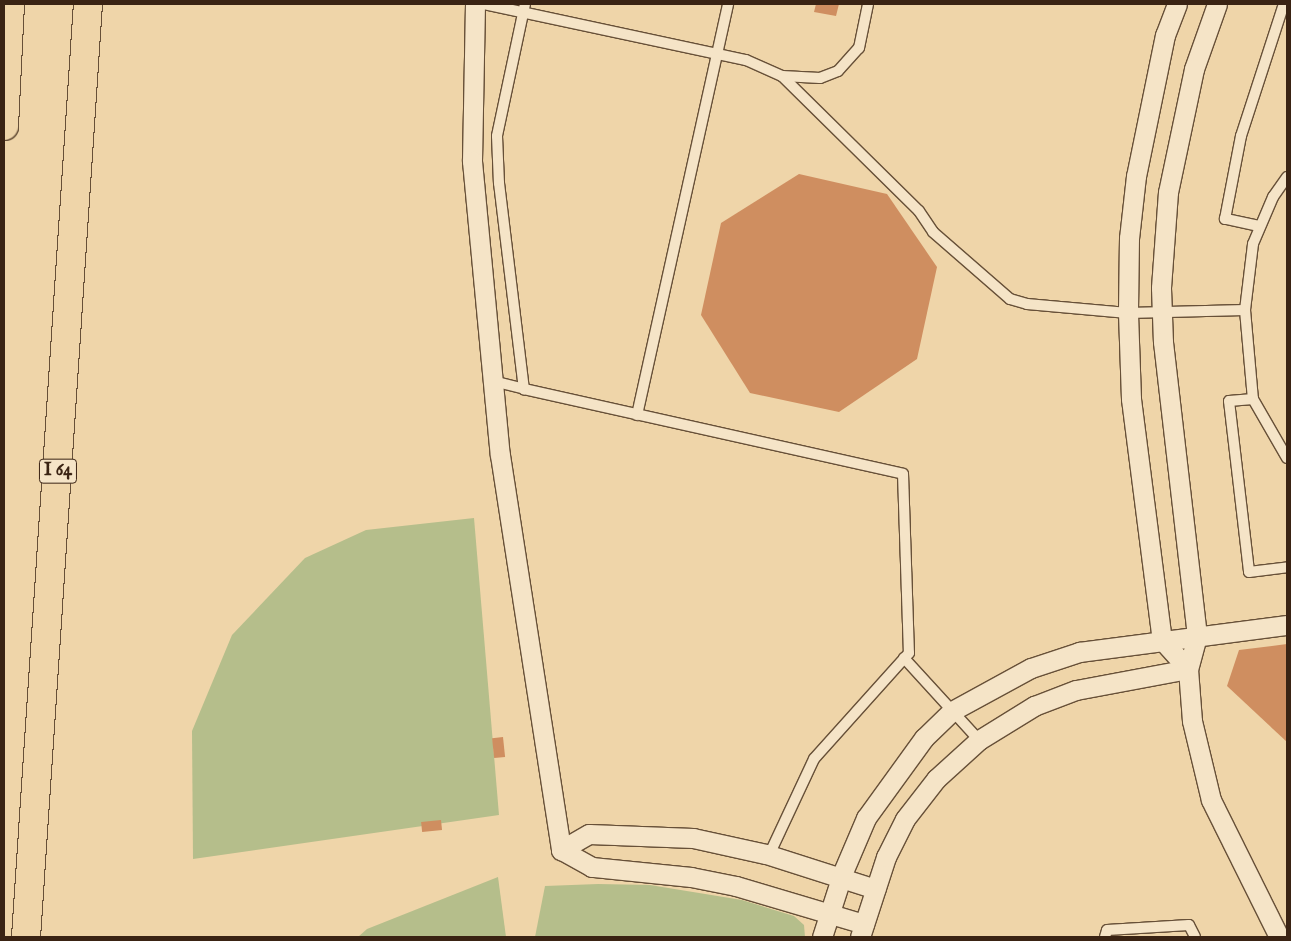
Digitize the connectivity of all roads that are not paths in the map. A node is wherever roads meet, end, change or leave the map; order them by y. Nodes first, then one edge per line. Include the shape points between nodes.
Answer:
1 (10, 4) edge
2 (88, 4) edge
3 (475, 4) edge
4 (484, 4) edge
5 (728, 4) edge
6 (868, 4) edge
7 (1176, 4) edge
8 (1216, 4) edge
9 (1284, 4) edge
10 (524, 8) edge
11 (717, 54) junction
12 (782, 76) junction
13 (4, 120) edge
14 (1287, 177) edge
15 (1259, 226) junction
16 (1245, 310) junction
17 (1128, 313) junction
18 (1162, 313) junction
19 (493, 381) junction
20 (524, 389) junction
21 (1253, 399) junction
22 (637, 414) junction
23 (1287, 458) edge
24 (1287, 567) edge
25 (1287, 625) edge
26 (1197, 636) junction
27 (1162, 640) junction
28 (904, 658) junction
29 (1188, 669) junction
30 (952, 711) junction
31 (979, 740) junction
32 (562, 850) junction
33 (769, 855) junction
34 (841, 876) junction
35 (876, 889) junction
36 (830, 913) junction
37 (862, 930) edge
38 (26, 937) edge
39 (822, 937) edge
40 (1105, 937) edge
41 (1196, 937) edge
42 (1279, 937) edge

1 - 13 highway
2 - 38 highway, I 64
3 - 19 street via 472,161
4 - 10 lane
5 - 11 lane
6 - 12 lane via 859,48 838,71 820,78
7 - 17 street via 1165,36 1136,176 1129,238
8 - 18 street via 1194,69 1168,192
9 - 15 lane via 1241,136 1225,219
10 - 11 lane
10 - 20 lane via 497,136 499,183
11 - 12 lane via 746,60
11 - 22 lane
12 - 17 lane via 919,211 933,232 995,289 1027,304
14 - 15 lane
15 - 16 lane via 1249,257
16 - 18 lane
16 - 21 lane
17 - 18 lane
17 - 27 street via 1131,399
18 - 26 street
19 - 20 lane
19 - 32 street via 500,455
20 - 22 lane
21 - 23 lane
21 - 24 lane via 1229,401 1249,572
22 - 28 lane via 903,474 908,653
25 - 26 street
26 - 27 street
26 - 29 street
27 - 29 street
27 - 30 street via 1079,652 1031,668
28 - 30 lane
28 - 33 lane via 814,759
29 - 31 street via 1076,690 1034,706
29 - 42 street via 1192,720 1211,800
30 - 31 lane
30 - 34 street via 924,738 866,818
31 - 35 street via 936,779 905,820
32 - 33 street via 589,834 643,834 693,838
32 - 36 street via 592,867 692,877 773,894
33 - 34 street
34 - 35 street
34 - 36 street
35 - 37 street
36 - 37 street
36 - 39 street
40 - 41 lane via 1107,930 1189,925

